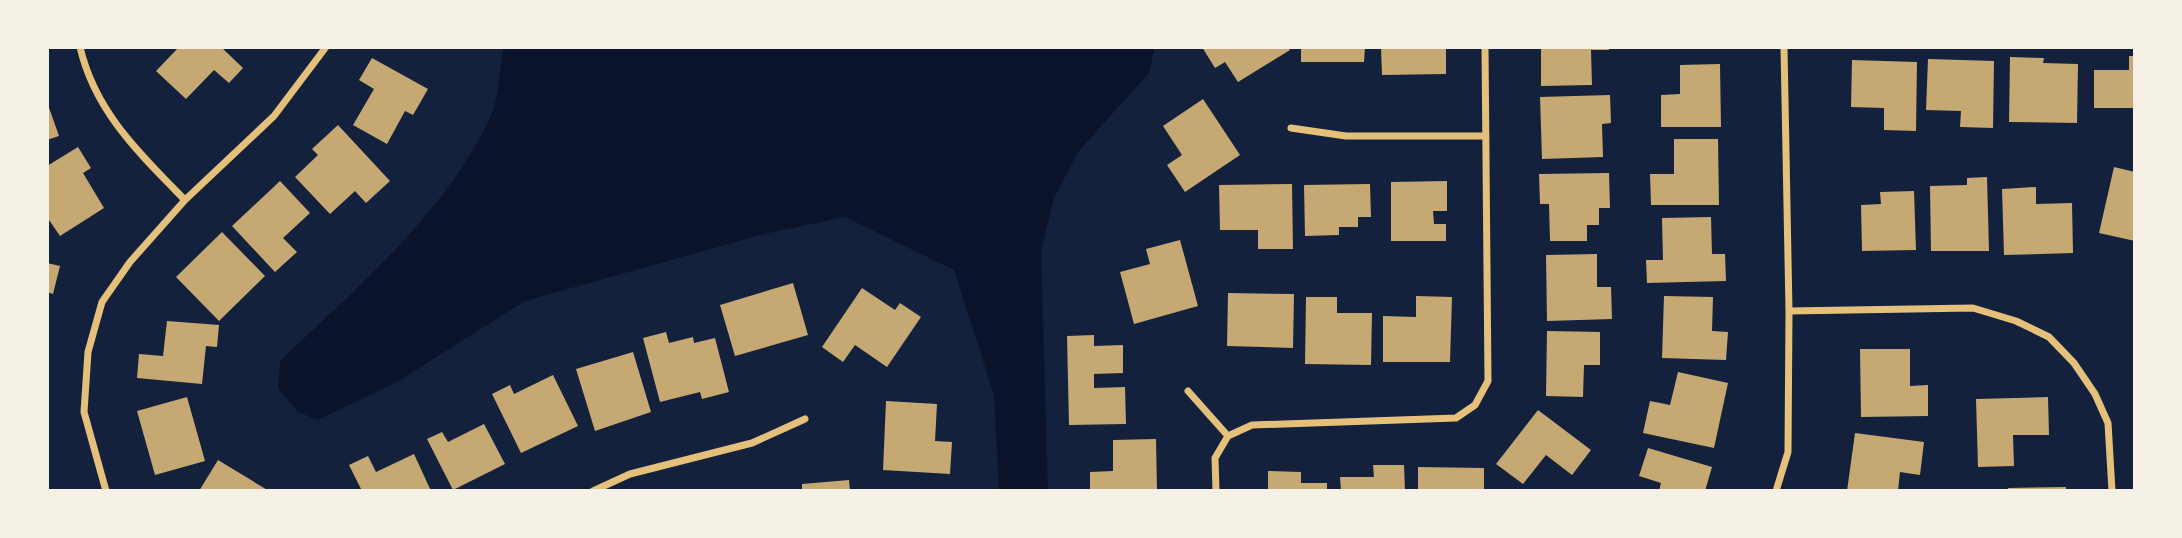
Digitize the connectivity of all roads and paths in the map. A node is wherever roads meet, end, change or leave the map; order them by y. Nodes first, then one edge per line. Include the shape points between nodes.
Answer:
1 (80, 47) edge
2 (326, 47) edge
3 (1485, 47) edge
4 (1784, 47) edge
5 (1291, 128) dead end
6 (1486, 136) junction
7 (185, 200) junction
8 (1789, 312) junction
9 (1188, 391) dead end
10 (805, 419) dead end
11 (1228, 436) junction
12 (107, 491) edge
13 (593, 491) edge
14 (1216, 491) edge
15 (1776, 491) edge
16 (2112, 491) edge

1 - 7 street via 95,94 117,127
2 - 7 street via 274,116
3 - 6 street
4 - 8 street
5 - 6 street via 1346,136
6 - 11 street via 1488,381 1475,405 1456,418 1252,425
7 - 12 street via 130,262 102,302 88,352 84,412
8 - 15 street via 1788,452
8 - 16 street via 1973,308 2049,337 2074,363 2108,423
9 - 11 street
10 - 13 street via 752,443 630,474
11 - 14 street via 1215,458

